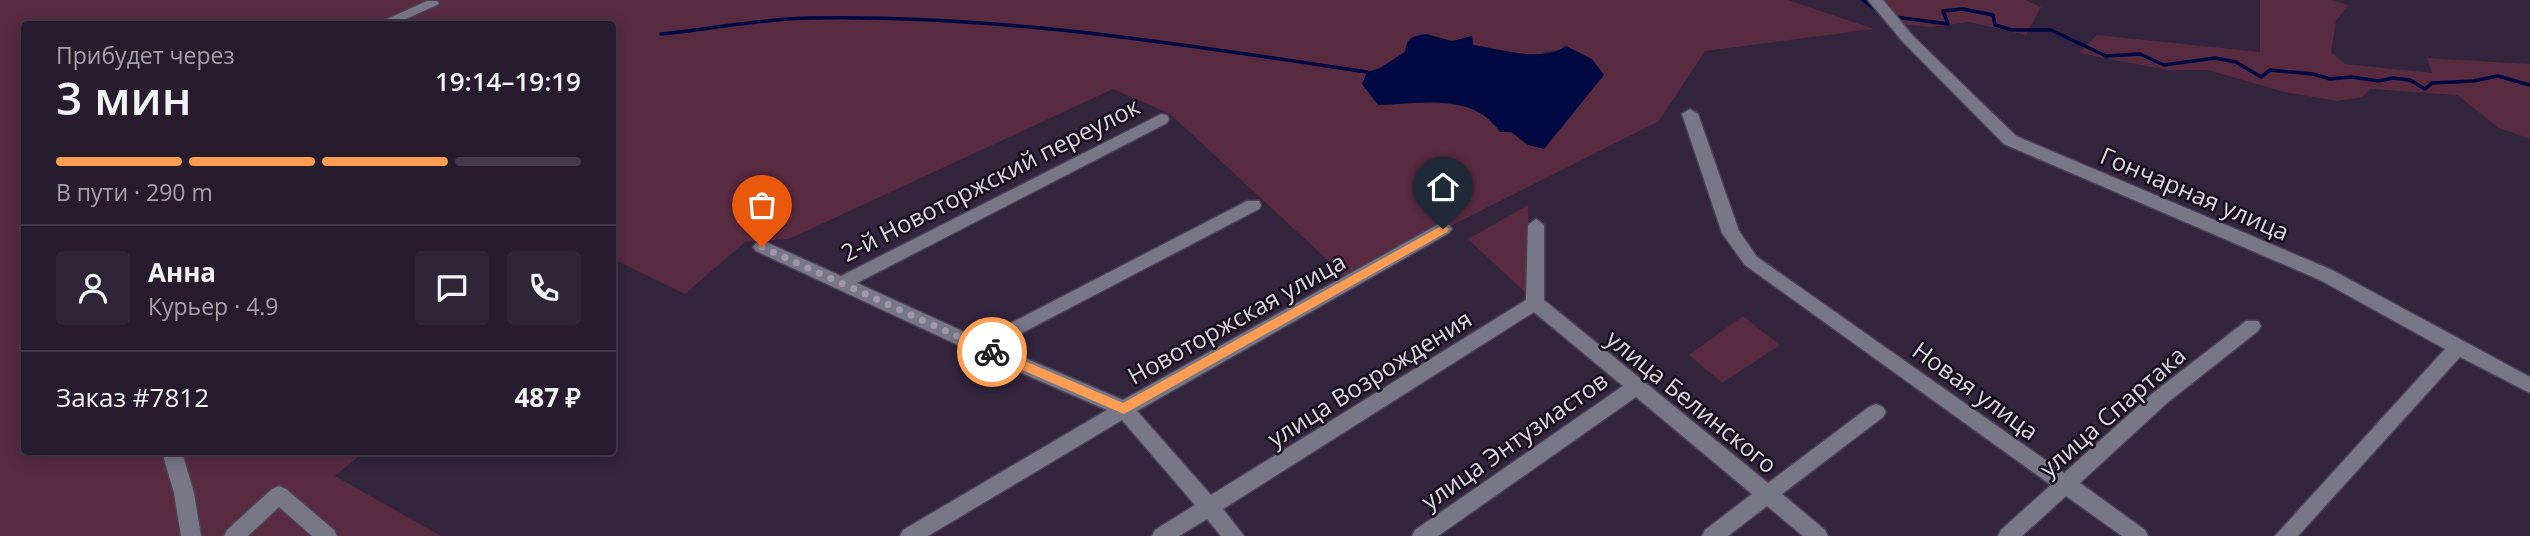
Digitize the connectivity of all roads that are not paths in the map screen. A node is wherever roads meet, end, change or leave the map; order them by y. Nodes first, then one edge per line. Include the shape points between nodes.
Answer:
1 (432, 4) dead end
2 (1885, 11) edge
3 (390, 21) edge
4 (1690, 114) dead end
5 (1161, 119) dead end
6 (1253, 205) dead end
7 (1536, 225) dead end
8 (1443, 229) dead end
9 (762, 247) dead end
10 (842, 283) junction
11 (1535, 303) junction
12 (2252, 326) dead end
13 (2459, 346) junction
14 (980, 347) junction
15 (2530, 386) edge
16 (1636, 387) junction
17 (1124, 409) junction
18 (1876, 412) dead end
19 (173, 455) edge
20 (2064, 484) junction
21 (1768, 494) junction
22 (1209, 507) junction
23 (191, 536) edge
24 (234, 536) edge
25 (327, 536) edge
26 (910, 536) edge
27 (1162, 536) edge
28 (1234, 536) edge
29 (1422, 536) edge
30 (1712, 536) edge
31 (1818, 536) edge
32 (2008, 536) edge
33 (2138, 536) edge
34 (2285, 536) edge

1 - 3 street
2 - 13 street, Гончарная улица via 2010,140 2326,275
4 - 20 street, Новая улица via 1734,240 1751,261
5 - 10 street, 2-й Новоторжский переулок
6 - 14 street
7 - 11 street
8 - 17 street, Новоторжская улица
9 - 10 street
10 - 14 street
11 - 16 street, улица Белинского
11 - 22 street, улица Возрождения
12 - 20 street, улица Спартака via 2160,398
13 - 15 street, Гончарная улица
13 - 34 street
14 - 17 street
16 - 21 street, улица Белинского
16 - 29 street, улица Энтузиастов
17 - 22 street
17 - 26 street, Новоторжская улица
18 - 21 street
19 - 23 street
20 - 32 street, улица Спартака
20 - 33 street, Новая улица
21 - 30 street
21 - 31 street, улица Белинского
22 - 27 street, улица Возрождения
22 - 28 street
24 - 25 street via 279,495

